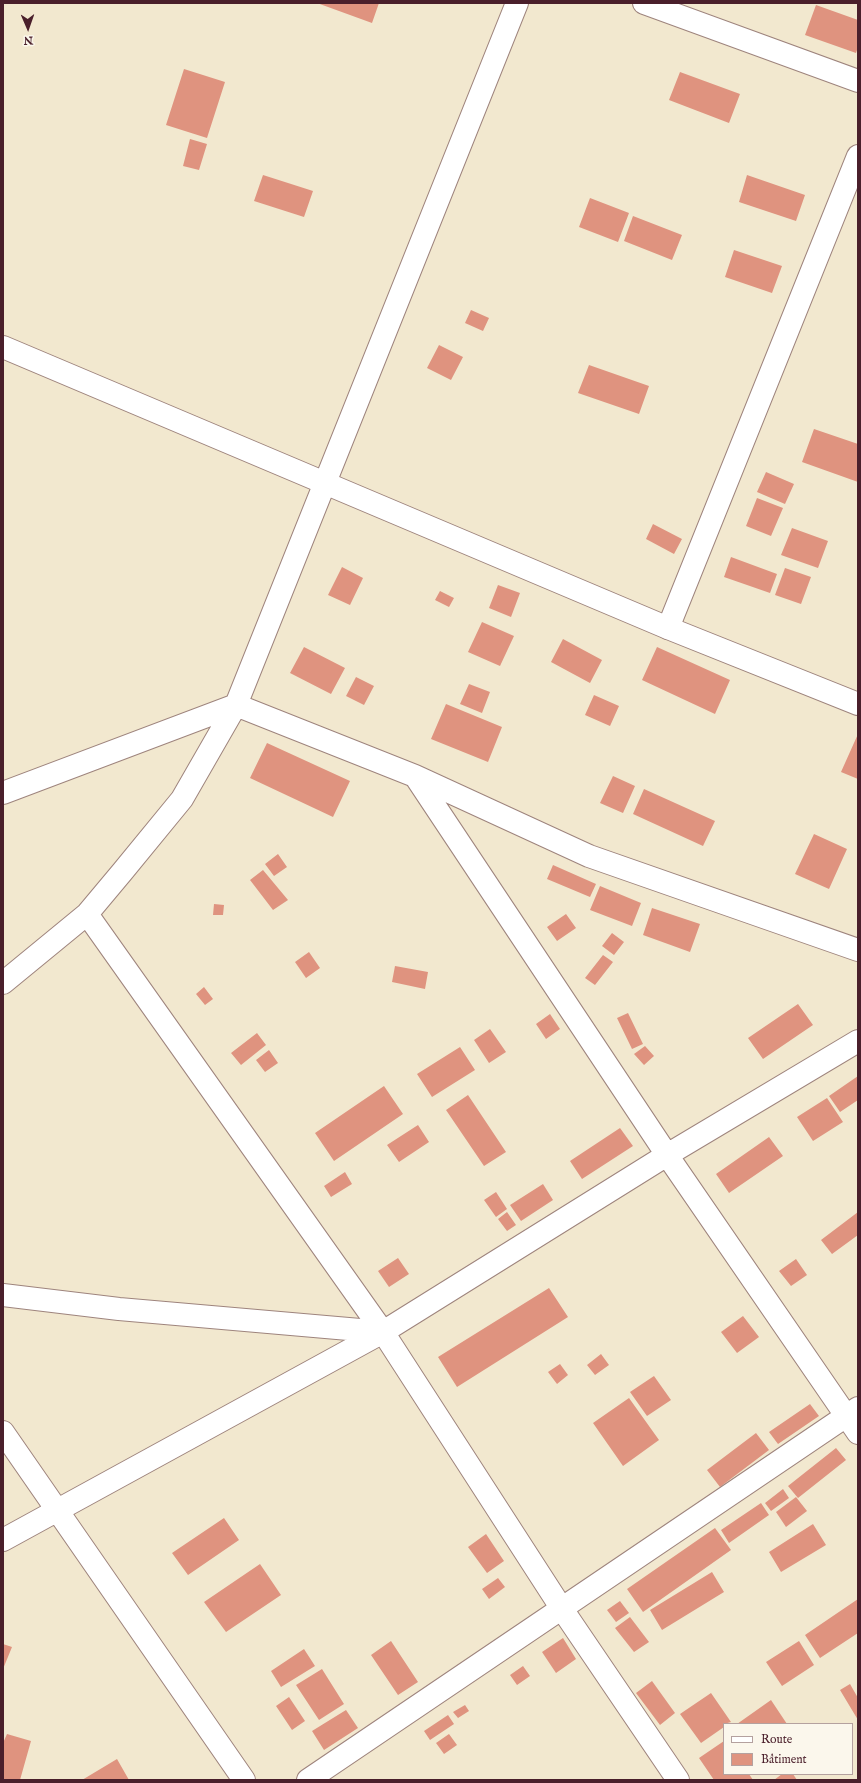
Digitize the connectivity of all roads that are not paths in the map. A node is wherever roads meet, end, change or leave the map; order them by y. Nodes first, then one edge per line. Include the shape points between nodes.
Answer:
1 (517, 3) edge
2 (644, 3) edge
3 (858, 81) edge
4 (858, 156) edge
5 (3, 347) edge
6 (326, 483) junction
7 (668, 628) junction
8 (858, 704) edge
9 (236, 705) junction
10 (415, 776) junction
11 (3, 793) edge
12 (87, 914) junction
13 (858, 950) edge
14 (3, 983) edge
15 (858, 1041) edge
16 (667, 1155) junction
17 (3, 1295) edge
18 (383, 1332) junction
19 (854, 1419) edge
20 (3, 1432) edge
21 (58, 1510) junction
22 (3, 1540) edge
23 (562, 1609) junction
24 (244, 1780) edge
25 (308, 1780) edge
26 (678, 1780) edge

1 - 6 street
2 - 3 street
4 - 7 street
5 - 6 street
6 - 7 street
6 - 9 street
7 - 8 street
9 - 10 street
9 - 11 street
9 - 12 street via 182,800
10 - 13 street via 589,856
10 - 16 street
12 - 14 street
12 - 18 street
15 - 16 street
16 - 18 street
16 - 19 street
17 - 18 street
18 - 21 street
18 - 23 street
19 - 23 street
20 - 21 street
21 - 22 street
21 - 24 street
23 - 25 street
23 - 26 street

